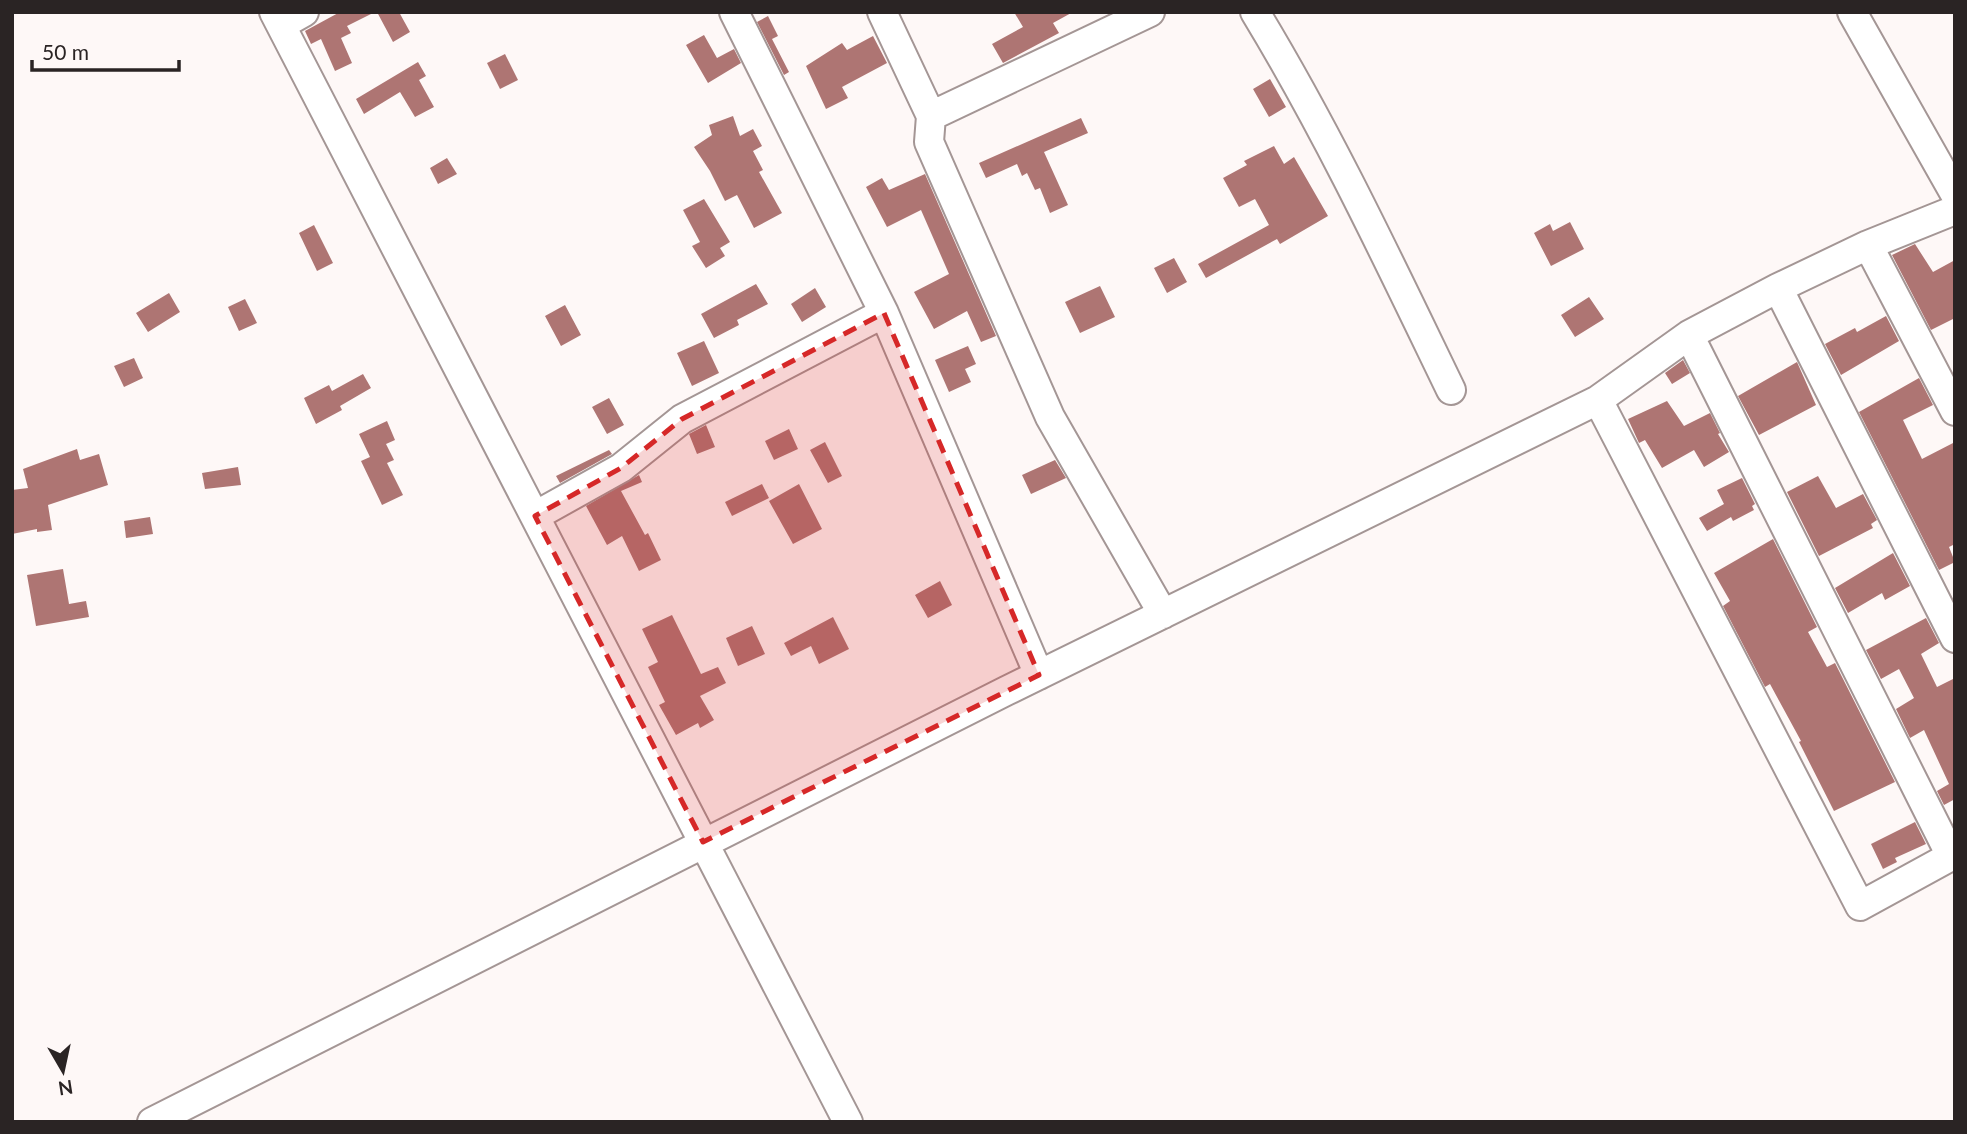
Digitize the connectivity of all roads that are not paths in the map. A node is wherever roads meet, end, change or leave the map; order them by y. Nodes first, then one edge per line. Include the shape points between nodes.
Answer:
1 (734, 12) edge
2 (882, 12) edge
3 (1150, 12) edge
4 (1255, 12) edge
5 (1852, 12) edge
6 (286, 16) edge
7 (931, 116) junction
8 (1955, 194) edge
9 (1955, 210) edge
10 (1868, 245) junction
11 (1778, 288) junction
12 (884, 313) junction
13 (1689, 335) junction
14 (1451, 390) dead end
15 (1598, 400) junction
16 (1955, 411) edge
17 (535, 516) junction
18 (1163, 614) junction
19 (1955, 638) edge
20 (1039, 675) junction
21 (703, 842) junction
22 (1953, 855) edge
23 (152, 1122) edge
24 (848, 1122) edge

1 - 12 street
2 - 7 street
3 - 7 street
4 - 14 street via 1337,156
5 - 8 street
6 - 17 street
7 - 18 street via 929,142 1050,417
9 - 10 street
10 - 11 street
10 - 16 street
11 - 13 street
11 - 19 street
12 - 17 street via 682,419 621,468
12 - 20 street
13 - 15 street
13 - 22 street
15 - 18 street
15 - 22 street via 1860,906
17 - 21 street
18 - 20 street
20 - 21 street
21 - 23 street
21 - 24 street

